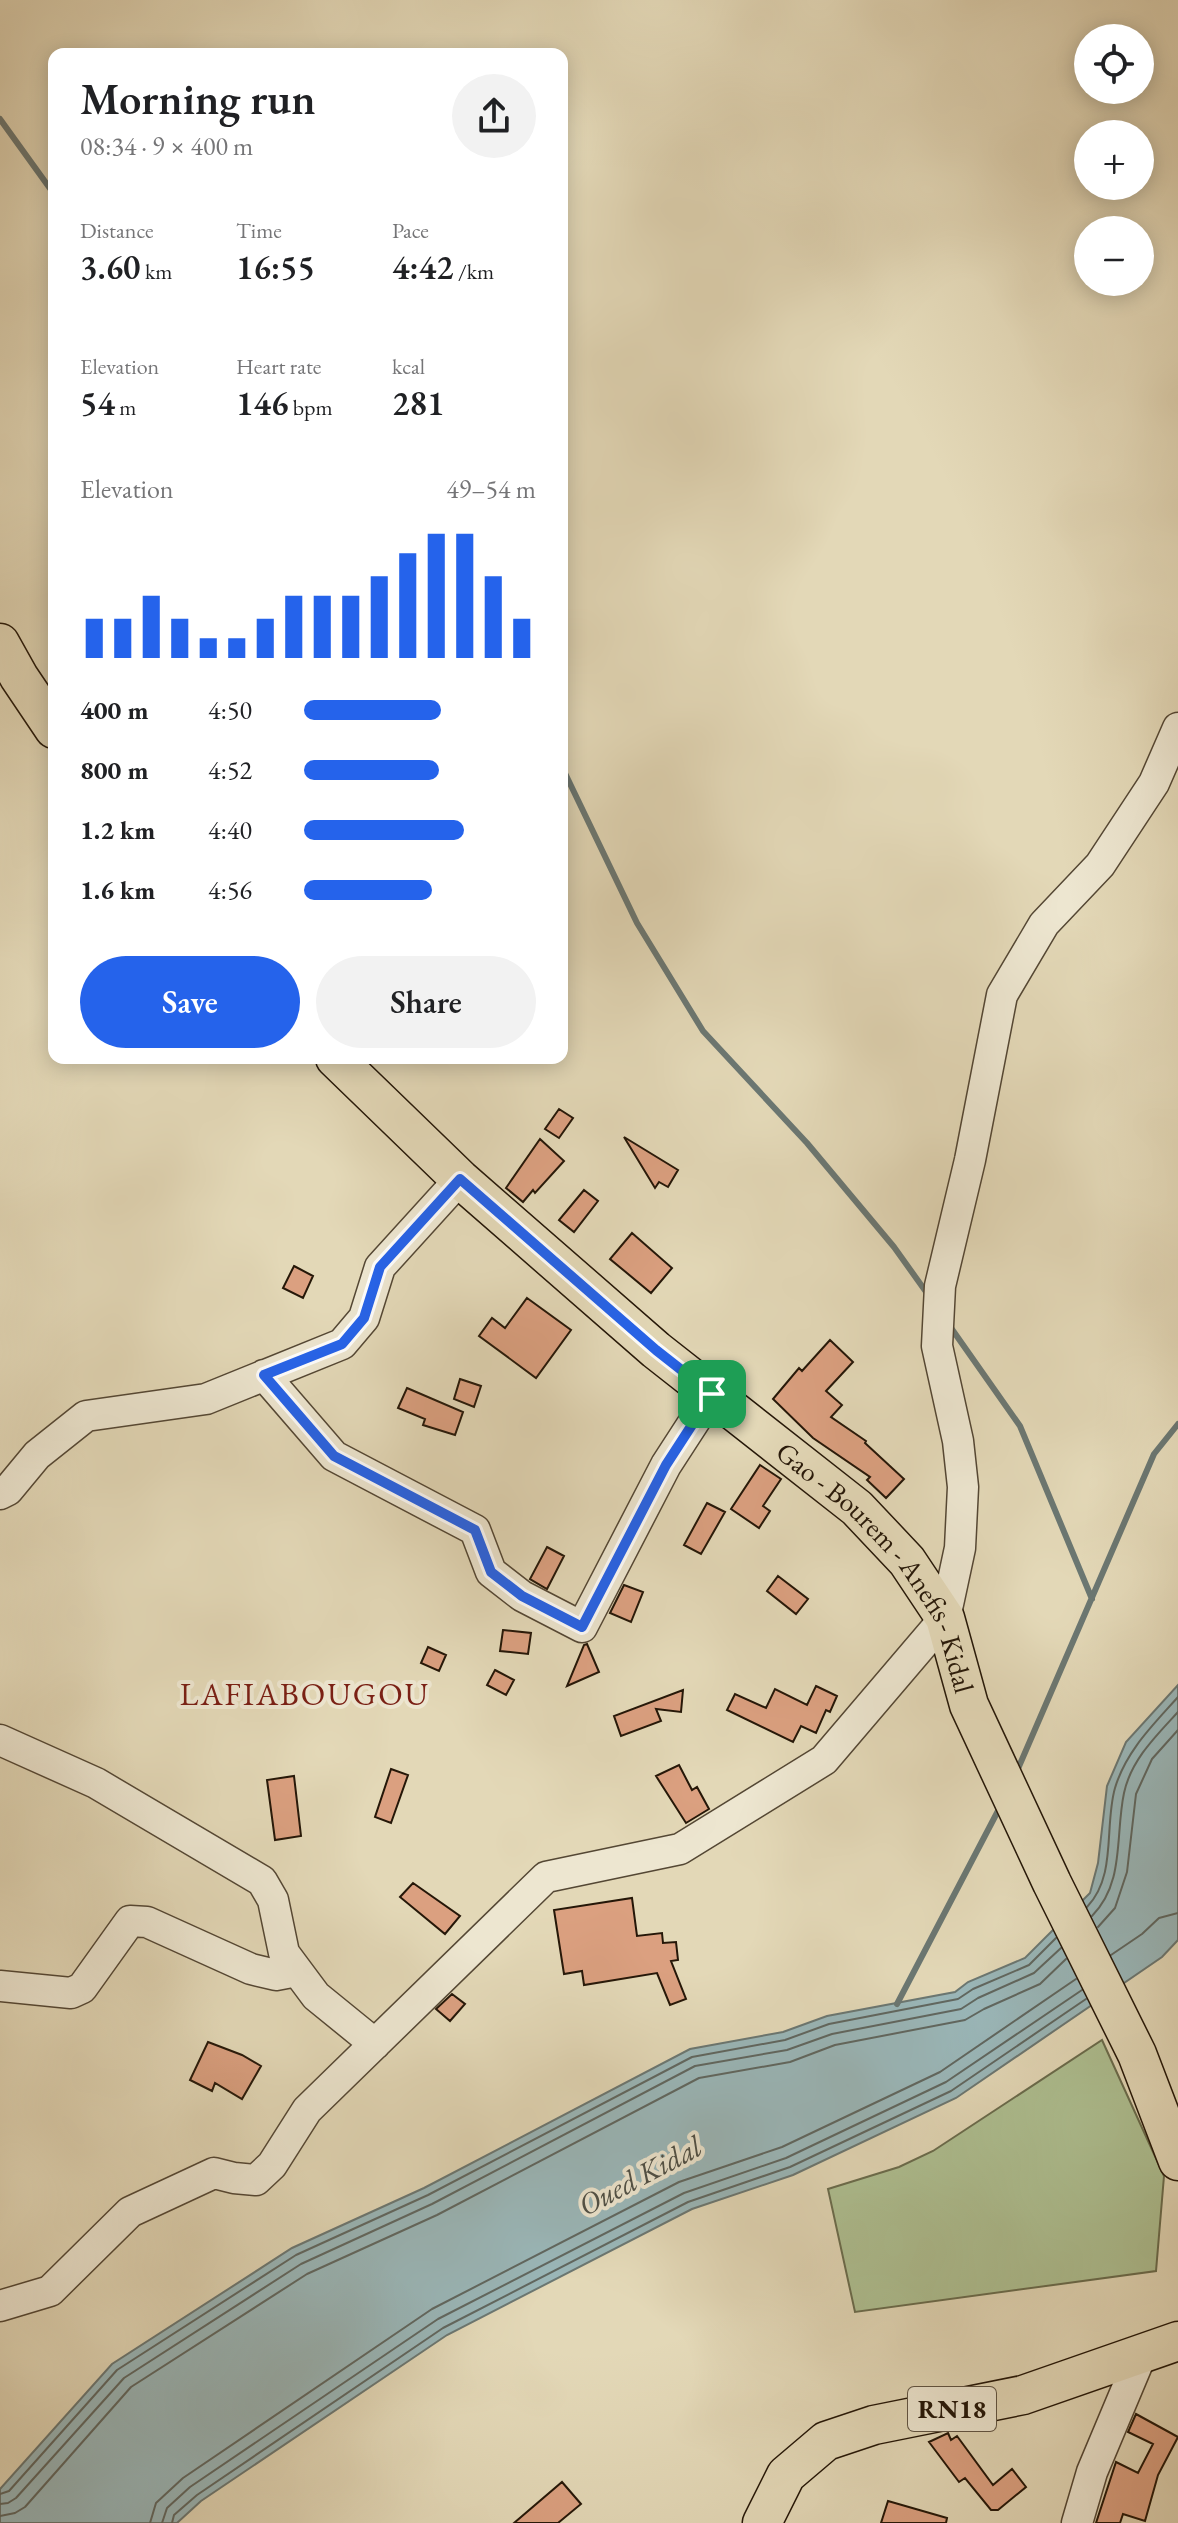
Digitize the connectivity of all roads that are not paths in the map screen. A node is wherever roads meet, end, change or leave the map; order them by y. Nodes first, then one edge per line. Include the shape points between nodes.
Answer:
1 (0, 643) edge
2 (48, 720) edge
3 (1178, 728) edge
4 (341, 1064) edge
5 (460, 1179) junction
6 (264, 1375) junction
7 (712, 1394) junction
8 (0, 1494) edge
9 (945, 1618) junction
10 (3, 1751) edge
11 (297, 1971) junction
12 (0, 1986) edge
13 (375, 2044) junction
14 (1178, 2161) edge
15 (4, 2298) edge
16 (1178, 2341) edge
17 (1142, 2353) junction
18 (762, 2523) edge
19 (1077, 2523) edge

1 - 2 main road
3 - 9 street via 1154,783 1100,865 1044,924 1002,995 940,1286 937,1346 963,1487 960,1548
4 - 5 main road, Gao - Bourem - Anefis - Kidal
5 - 6 street via 380,1267 364,1318 342,1344
5 - 7 main road, Gao - Bourem - Anefis - Kidal
6 - 7 street via 334,1456 475,1530 491,1572 522,1596 582,1627 666,1465
6 - 8 street via 206,1399 86,1416 37,1455
7 - 9 main road, Gao - Bourem - Anefis - Kidal via 857,1508 907,1561
9 - 13 street via 824,1760 680,1849 546,1877
9 - 14 main road, Gao - Bourem - Anefis - Kidal via 969,1705 1137,2054
10 - 11 street via 96,1783 262,1881 273,1900 284,1953
11 - 12 street via 276,1975 251,1969 147,1922 130,1921 82,1988 71,1993
11 - 13 street via 316,1996
13 - 15 street via 307,2110 272,2165 256,2180 214,2173 130,2212 50,2291
16 - 17 main road, RN18
17 - 18 main road, RN18 via 1023,2395 874,2425 826,2441 786,2475
17 - 19 street via 1092,2472

